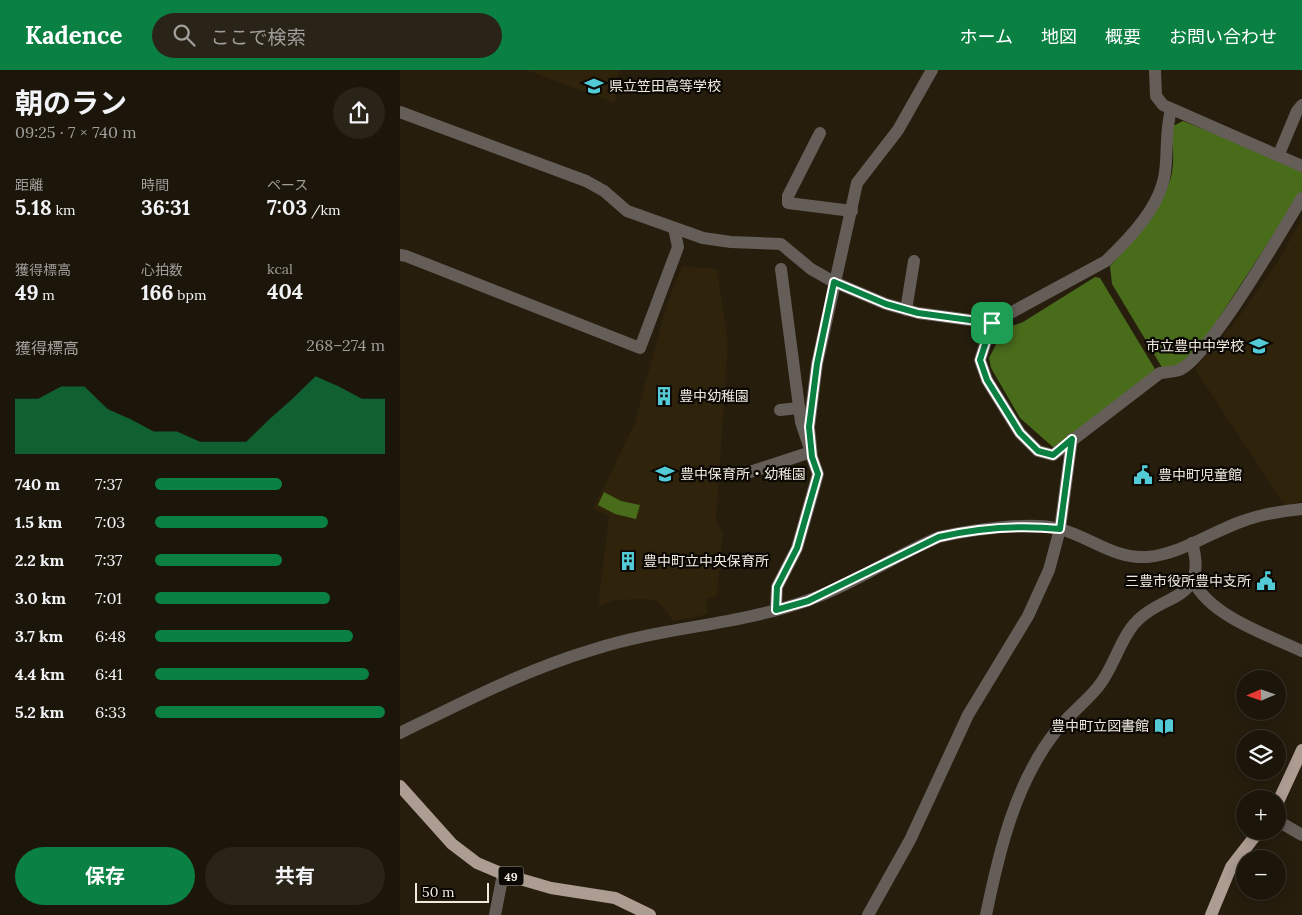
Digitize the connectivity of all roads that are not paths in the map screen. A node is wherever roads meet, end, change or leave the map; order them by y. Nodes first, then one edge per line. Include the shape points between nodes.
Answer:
1 (932, 70) edge
2 (1155, 70) edge
3 (1302, 105) edge
4 (1170, 110) junction
5 (400, 112) edge
6 (820, 133) dead end
7 (1279, 154) junction
8 (1302, 166) edge
9 (1302, 198) edge
10 (852, 211) junction
11 (674, 228) junction
12 (400, 256) edge
13 (914, 261) dead end
14 (781, 269) dead end
15 (834, 282) junction
16 (906, 310) junction
17 (992, 323) junction
18 (799, 408) junction
19 (780, 410) dead end
20 (1072, 439) junction
21 (811, 452) junction
22 (747, 474) dead end
23 (1302, 509) edge
24 (1060, 529) junction
25 (1192, 543) junction
26 (1194, 582) junction
27 (776, 610) junction
28 (1302, 651) edge
29 (400, 733) edge
30 (1302, 750) edge
31 (400, 786) edge
32 (1284, 790) edge
33 (1286, 826) edge
34 (1302, 835) edge
35 (1252, 840) edge
36 (502, 874) junction
37 (495, 915) edge
38 (650, 915) edge
39 (868, 915) edge
40 (986, 915) edge
41 (1211, 915) edge

1 - 10 street via 898,130 857,184
2 - 4 street via 1156,96
3 - 7 street
4 - 7 street
4 - 17 street via 1165,172 1159,194 1120,248 1106,261
5 - 11 street via 586,181 627,211
6 - 10 street via 788,196 788,203
7 - 8 street
9 - 20 street via 1221,325 1200,352 1180,370 1160,373
10 - 15 street
11 - 12 street via 678,247 640,348
11 - 15 street via 703,238 781,244 811,269
13 - 16 street
14 - 18 street
15 - 16 street
15 - 21 street via 817,364 809,427
16 - 17 street
17 - 20 street via 980,360 987,380 1020,433 1038,451 1053,455
18 - 19 street
18 - 21 street
20 - 24 street
21 - 22 street
21 - 27 street via 818,474 797,548 777,587
23 - 25 street via 1273,512
24 - 25 street via 1130,556 1164,554
24 - 27 street via 1025,527 963,531 939,537 808,601
24 - 39 street via 1049,570 1028,616 968,715 910,840
25 - 26 street via 1197,565
26 - 28 street via 1205,598 1237,621
26 - 40 street via 1145,614 1132,627 1098,687 1056,731 1036,760 1024,784 998,859
27 - 29 street via 595,649 490,689
30 - 32 main road
31 - 36 main road, 49 via 452,844 477,862
33 - 34 street
35 - 41 main road via 1231,867
36 - 37 street
36 - 38 main road, 49 via 552,888 615,898

